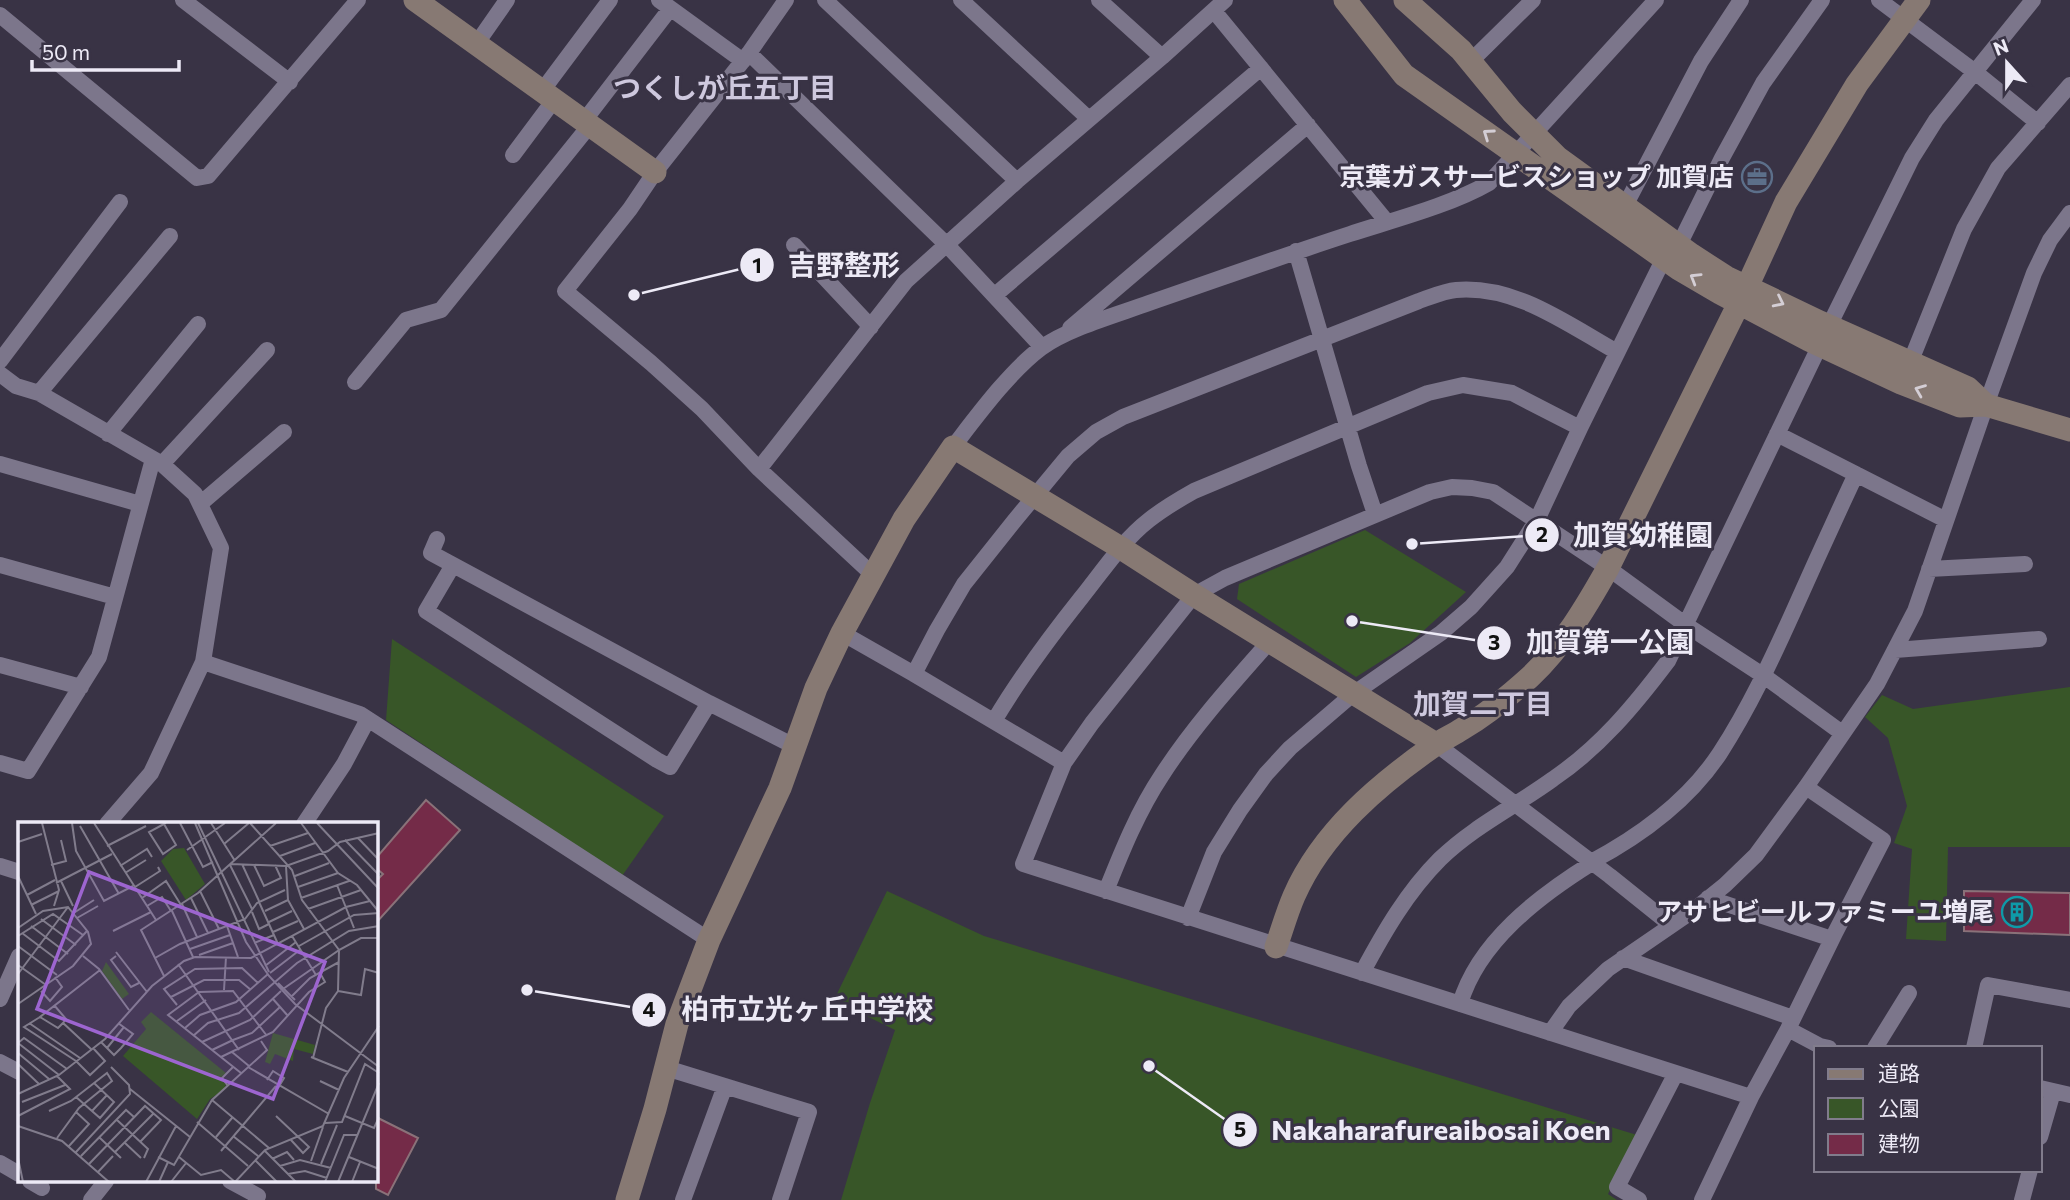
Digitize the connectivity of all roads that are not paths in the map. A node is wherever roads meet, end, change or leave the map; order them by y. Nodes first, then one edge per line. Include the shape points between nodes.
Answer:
1 (183, 0) edge
2 (358, 0) edge
3 (415, 0) edge
4 (507, 0) edge
5 (610, 0) edge
6 (786, 0) edge
7 (825, 0) edge
8 (961, 0) edge
9 (1099, 0) edge
10 (1345, 0) edge
11 (1405, 0) edge
12 (1533, 0) edge
13 (1655, 0) edge
14 (1741, 0) edge
15 (1822, 0) edge
16 (1879, 0) edge
17 (1919, 0) edge
18 (2032, 0) edge
19 (665, 4) edge
20 (1220, 5) edge
21 (0, 15) edge
22 (1904, 19) junction
23 (477, 43) junction
24 (746, 57) junction
25 (1162, 57) junction
26 (1470, 62) junction
27 (1261, 68) junction
28 (1975, 72) junction
29 (290, 82) junction
30 (2068, 93) edge
31 (548, 95) junction
32 (1088, 119) junction
33 (587, 123) junction
34 (2038, 123) junction
35 (1308, 125) junction
36 (1534, 133) junction
37 (1516, 154) junction
38 (513, 155) dead end
39 (654, 172) junction
40 (1017, 181) junction
41 (120, 202) dead end
42 (1625, 206) junction
43 (2070, 213) edge
44 (1387, 222) junction
45 (170, 236) dead end
46 (794, 245) dead end
47 (947, 245) junction
48 (1296, 251) junction
49 (1672, 252) junction
50 (995, 295) junction
51 (1743, 295) junction
52 (198, 324) dead end
53 (871, 327) junction
54 (1824, 336) junction
55 (1060, 337) junction
56 (1323, 338) junction
57 (1042, 347) junction
58 (268, 350) dead end
59 (1618, 352) junction
60 (0, 362) edge
61 (1910, 363) junction
62 (0, 374) edge
63 (355, 382) dead end
64 (39, 393) junction
65 (1986, 405) junction
66 (1348, 427) junction
67 (1580, 428) junction
68 (2070, 430) edge
69 (284, 432) dead end
70 (108, 434) junction
71 (1777, 434) junction
72 (953, 447) junction
73 (158, 462) junction
74 (0, 464) edge
75 (759, 469) junction
76 (1856, 474) junction
77 (1034, 496) junction
78 (140, 504) junction
79 (200, 504) junction
80 (1375, 514) junction
81 (1537, 520) junction
82 (1946, 520) junction
83 (437, 539) dead end
84 (1121, 548) junction
85 (2025, 564) dead end
86 (0, 565) edge
87 (453, 565) junction
88 (1608, 568) junction
89 (1929, 569) junction
90 (873, 575) junction
91 (1194, 595) junction
92 (115, 597) junction
93 (1686, 625) junction
94 (842, 633) junction
95 (2039, 639) dead end
96 (1270, 641) junction
97 (1895, 650) junction
98 (203, 662) junction
99 (0, 664) edge
100 (914, 674) junction
101 (1764, 676) junction
102 (81, 687) junction
103 (1353, 694) junction
104 (709, 703) junction
105 (368, 719) junction
106 (994, 720) junction
107 (1842, 733) junction
108 (1436, 744) junction
109 (794, 746) junction
110 (0, 763) edge
111 (1064, 763) junction
112 (1806, 787) junction
113 (1516, 804) junction
114 (109, 822) edge
115 (305, 822) edge
116 (1591, 863) junction
117 (0, 866) edge
118 (18, 872) edge
119 (1106, 891) junction
120 (1708, 898) junction
121 (1188, 918) junction
122 (1671, 925) junction
123 (1832, 939) junction
124 (709, 940) junction
125 (1276, 947) junction
126 (18, 958) edge
127 (1623, 958) junction
128 (1362, 973) junction
129 (1909, 993) dead end
130 (0, 997) edge
131 (2070, 1000) edge
132 (1460, 1004) junction
133 (1791, 1024) junction
134 (1550, 1033) junction
135 (1820, 1046) edge
136 (1876, 1046) edge
137 (1974, 1046) edge
138 (0, 1062) edge
139 (666, 1068) junction
140 (18, 1071) edge
141 (1676, 1073) junction
142 (725, 1086) junction
143 (2047, 1090) edge
144 (2070, 1095) edge
145 (1751, 1097) junction
146 (2042, 1124) edge
147 (0, 1163) edge
148 (2030, 1172) edge
149 (18, 1173) edge
150 (105, 1182) edge
151 (232, 1182) edge
152 (91, 1200) edge
153 (256, 1200) edge
154 (626, 1200) edge
155 (683, 1200) edge
156 (780, 1200) edge
157 (1640, 1200) edge
158 (1702, 1200) edge
159 (2022, 1200) edge

1 - 29 street
2 - 29 street
3 - 23 street
4 - 23 street
5 - 31 street
6 - 24 street
7 - 40 street
8 - 32 street
9 - 25 street
37 -> 10 street via 1404,75
11 - 26 street
12 - 26 street
13 - 36 street
14 - 42 street via 1701,61
15 - 49 street via 1763,83
16 - 22 street
17 - 22 street
18 - 28 street
19 - 24 street
19 - 33 street
20 - 25 street
20 - 27 street
21 - 29 street via 197,178 208,176
22 - 28 street
22 - 51 street via 1857,84 1786,202
23 - 31 street
24 - 39 street
24 - 47 street
25 - 32 street
26 - 36 street
27 - 35 street
27 - 50 street
28 - 34 street
28 - 54 street via 1912,158
30 - 34 street
31 - 33 street
31 - 38 street
32 - 40 street
33 - 39 street
33 - 63 street via 442,310 406,320
34 - 61 street via 1998,168 1964,229
35 - 44 street
35 - 55 street
36 - 37 street
36 - 42 street via 1557,158
37 - 44 street via 1489,183 1474,191
37 - 49 street
39 - 75 street via 565,291 702,409
40 - 47 street
41 - 60 street
42 - 49 street
43 - 65 street via 2034,273
44 - 48 street
45 - 64 street
46 - 53 street
47 - 50 street
47 - 53 street via 906,281
48 - 55 street
48 - 56 street
49 - 51 street
49 - 59 street
50 - 57 street
51 - 54 street
51 - 88 street
52 - 70 street
53 - 75 street
54 - 61 street
65 -> 54 street via 1960,406 1901,383
54 - 71 street
55 - 57 street
56 - 59 street via 1454,290 1488,290 1531,303
56 - 66 street
56 - 77 street via 1123,417 1068,456
57 - 72 street
58 - 73 street
59 - 67 street
61 - 65 street via 1968,388
62 - 64 street via 16,386
64 - 70 street
65 - 68 street
65 - 82 street
66 - 67 street via 1428,393 1463,385 1512,393
66 - 80 street
66 - 84 street via 1194,491 1146,522
67 - 81 street
69 - 79 street
70 - 73 street
71 - 76 street
71 - 93 street
72 - 77 street
72 - 90 street
73 - 78 street
73 - 79 street via 195,494
74 - 78 street
75 - 90 street
76 - 82 street
76 - 101 street
77 - 84 street
77 - 100 street via 964,584
78 - 92 street
79 - 98 street via 221,548
80 - 81 street via 1430,492 1462,487 1493,492
80 - 91 street
81 - 88 street
81 - 103 street via 1507,566 1471,607
82 - 89 street
83 - 87 street via 431,553
84 - 91 street
84 - 106 street via 1047,641
85 - 89 street
86 - 92 street
87 - 104 street
87 - 104 street via 426,611 670,767
88 - 93 street
88 - 108 street via 1560,644 1532,675 1494,707
89 - 97 street
90 - 94 street
91 - 96 street
91 - 111 street
92 - 102 street via 99,657
93 - 101 street
93 - 113 street via 1668,661 1613,729
94 - 100 street
94 - 109 street
95 - 97 street
96 - 103 street
96 - 119 street via 1160,777
97 - 107 street
98 - 105 street
98 - 114 street via 150,773
99 - 102 street
100 - 106 street
101 - 107 street
101 - 116 street via 1719,754 1699,779 1647,827
102 - 110 street via 28,771
103 - 108 street
103 - 121 street via 1266,774 1214,852
104 - 109 street
105 - 115 street
105 - 124 street
106 - 111 street
107 - 112 street
108 - 113 street
108 - 125 street via 1376,790 1335,832 1294,895
109 - 124 street via 775,799
111 - 119 street via 1023,864
112 - 120 street via 1756,855
112 - 123 street via 1883,840
113 - 116 street
113 - 128 street via 1441,859 1398,911
116 - 122 street
116 - 132 street via 1546,895 1497,940 1465,986
117 - 118 street
119 - 121 street
120 - 122 street
120 - 123 street
121 - 125 street
122 - 127 street
123 - 133 street
124 - 139 street via 677,1024
125 - 128 street
126 - 130 street
127 - 133 street
127 - 134 street via 1569,1006
128 - 132 street
129 - 136 street
131 - 137 street via 1988,985
132 - 134 street
133 - 135 street
133 - 145 street
134 - 141 street
138 - 140 street
139 - 142 street
139 - 154 street
141 - 145 street
141 - 157 street via 1617,1186
142 - 155 street
142 - 156 street via 809,1112
143 - 144 street
143 - 146 street
145 - 158 street
147 - 149 street
148 - 159 street
150 - 152 street
151 - 153 street via 258,1196

